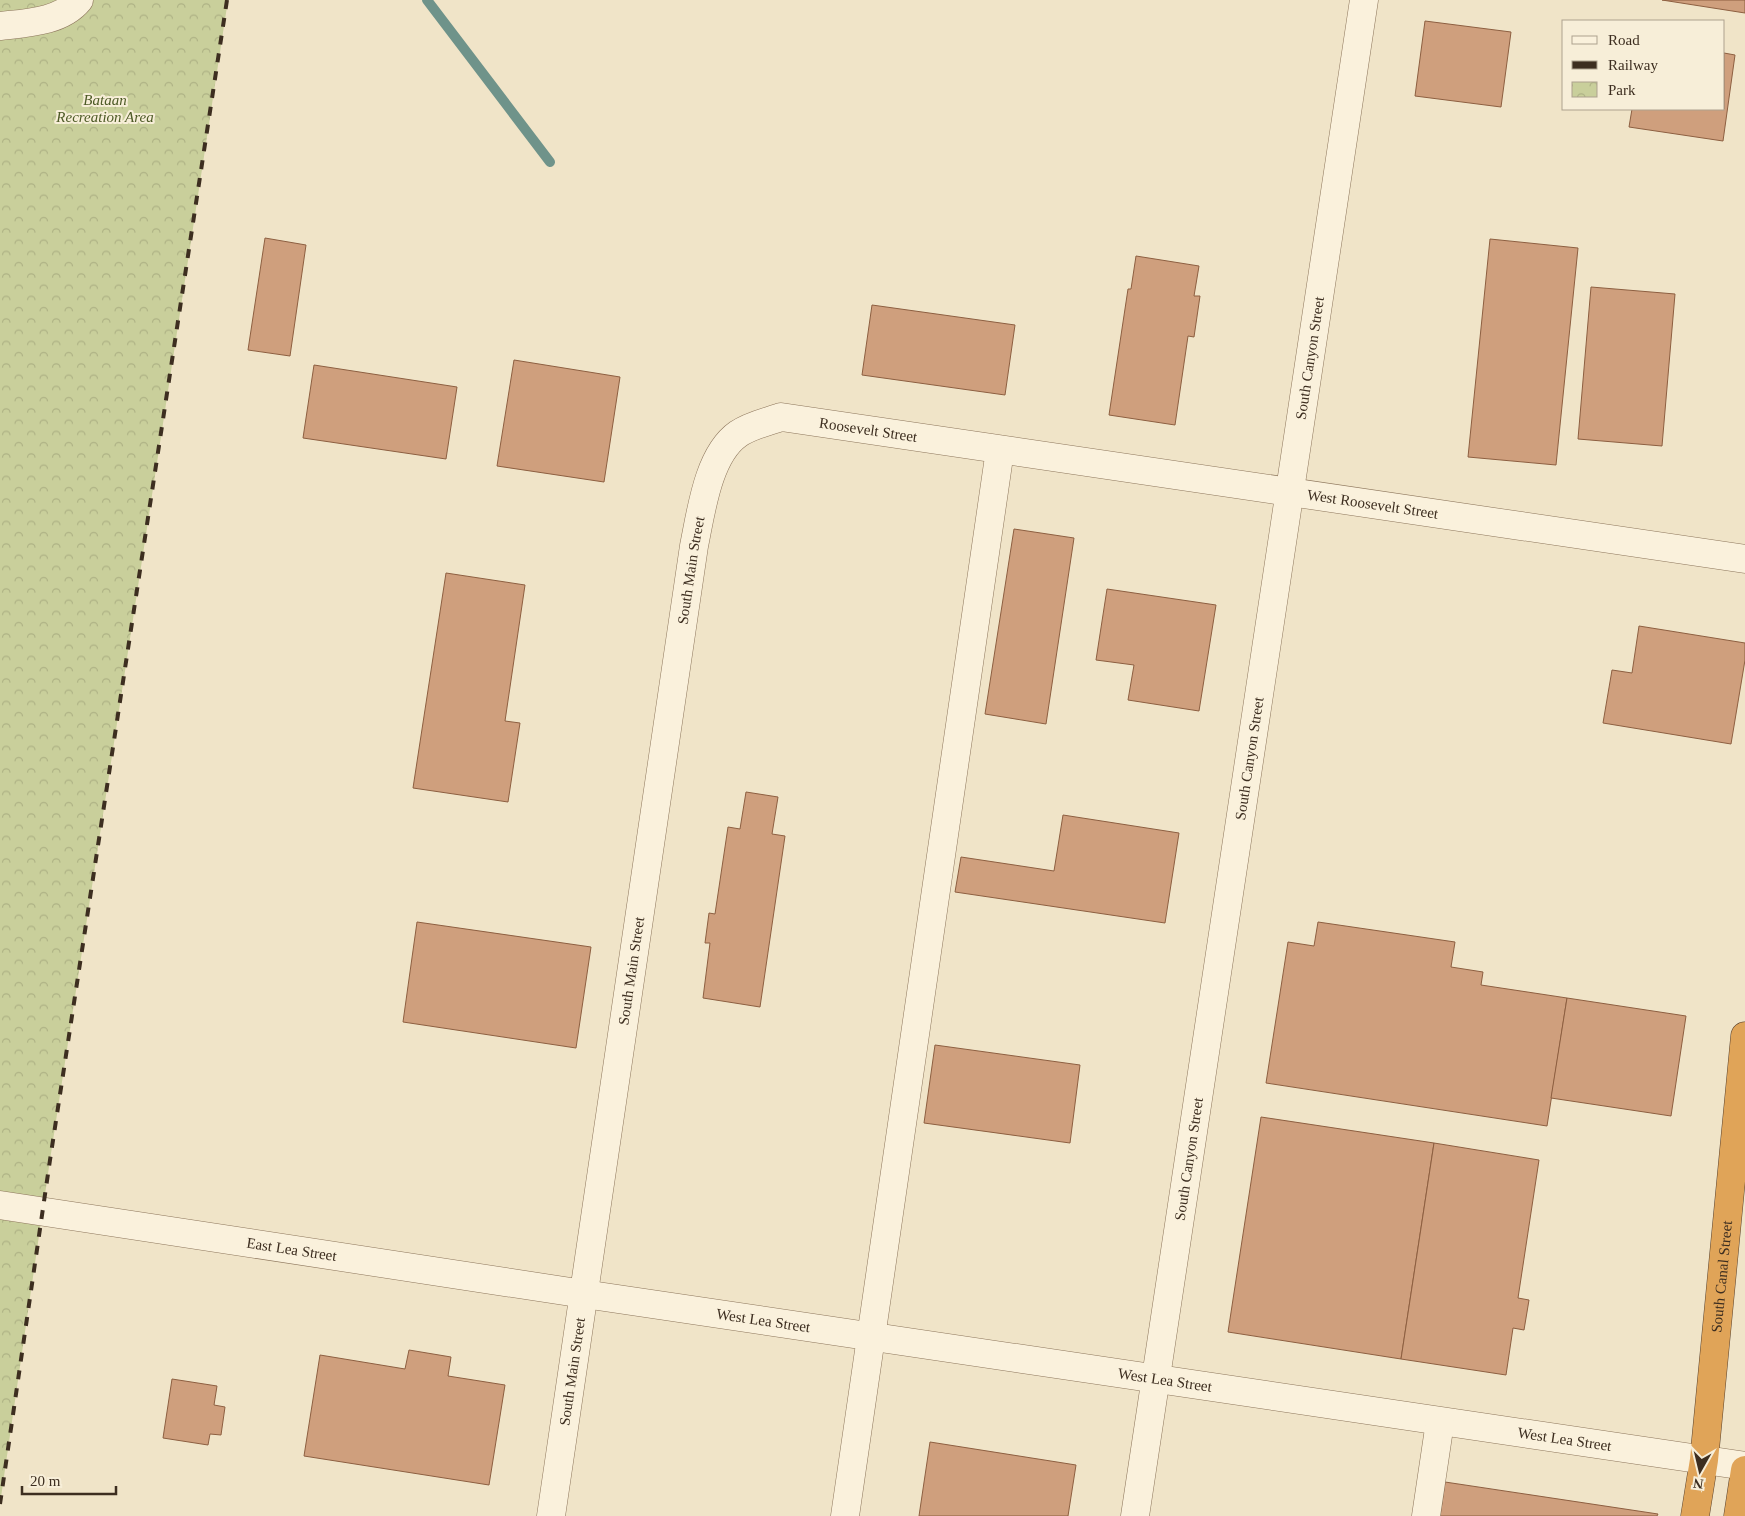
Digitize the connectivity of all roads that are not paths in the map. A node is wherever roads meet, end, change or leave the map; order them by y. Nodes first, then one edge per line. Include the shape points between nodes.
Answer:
1 (79, 0) edge
2 (1364, 0) edge
3 (0, 26) edge
4 (738, 434) joint
5 (1000, 450) junction
6 (1289, 492) junction
7 (1745, 559) edge
8 (1745, 1036) edge
9 (0, 1205) edge
10 (584, 1294) junction
11 (872, 1336) junction
12 (1155, 1379) junction
13 (1440, 1422) junction
14 (1704, 1460) junction
15 (1745, 1466) edge
16 (1745, 1470) edge
17 (551, 1516) edge
18 (845, 1516) edge
19 (1135, 1516) edge
20 (1426, 1516) edge
21 (1695, 1516) edge
22 (1738, 1516) edge

1 - 3 street via 72,8 41,22
2 - 6 street, South Canyon Street
4 - 5 street, Roosevelt Street via 781,417
4 - 10 street, South Main Street via 716,462 694,546
5 - 6 street, West Roosevelt Street
5 - 11 street
6 - 7 street, West Roosevelt Street
6 - 12 street, South Canyon Street
8 - 14 highway, South Canal Street
9 - 10 street, East Lea Street
10 - 11 street, West Lea Street
10 - 17 street, South Main Street
11 - 12 street, West Lea Street
11 - 18 street
12 - 13 street, West Lea Street
12 - 19 street, South Canyon Street
13 - 14 street, West Lea Street
13 - 20 street
14 - 15 street, West Lea Street
14 - 21 highway, South Canal Street
16 - 22 highway

